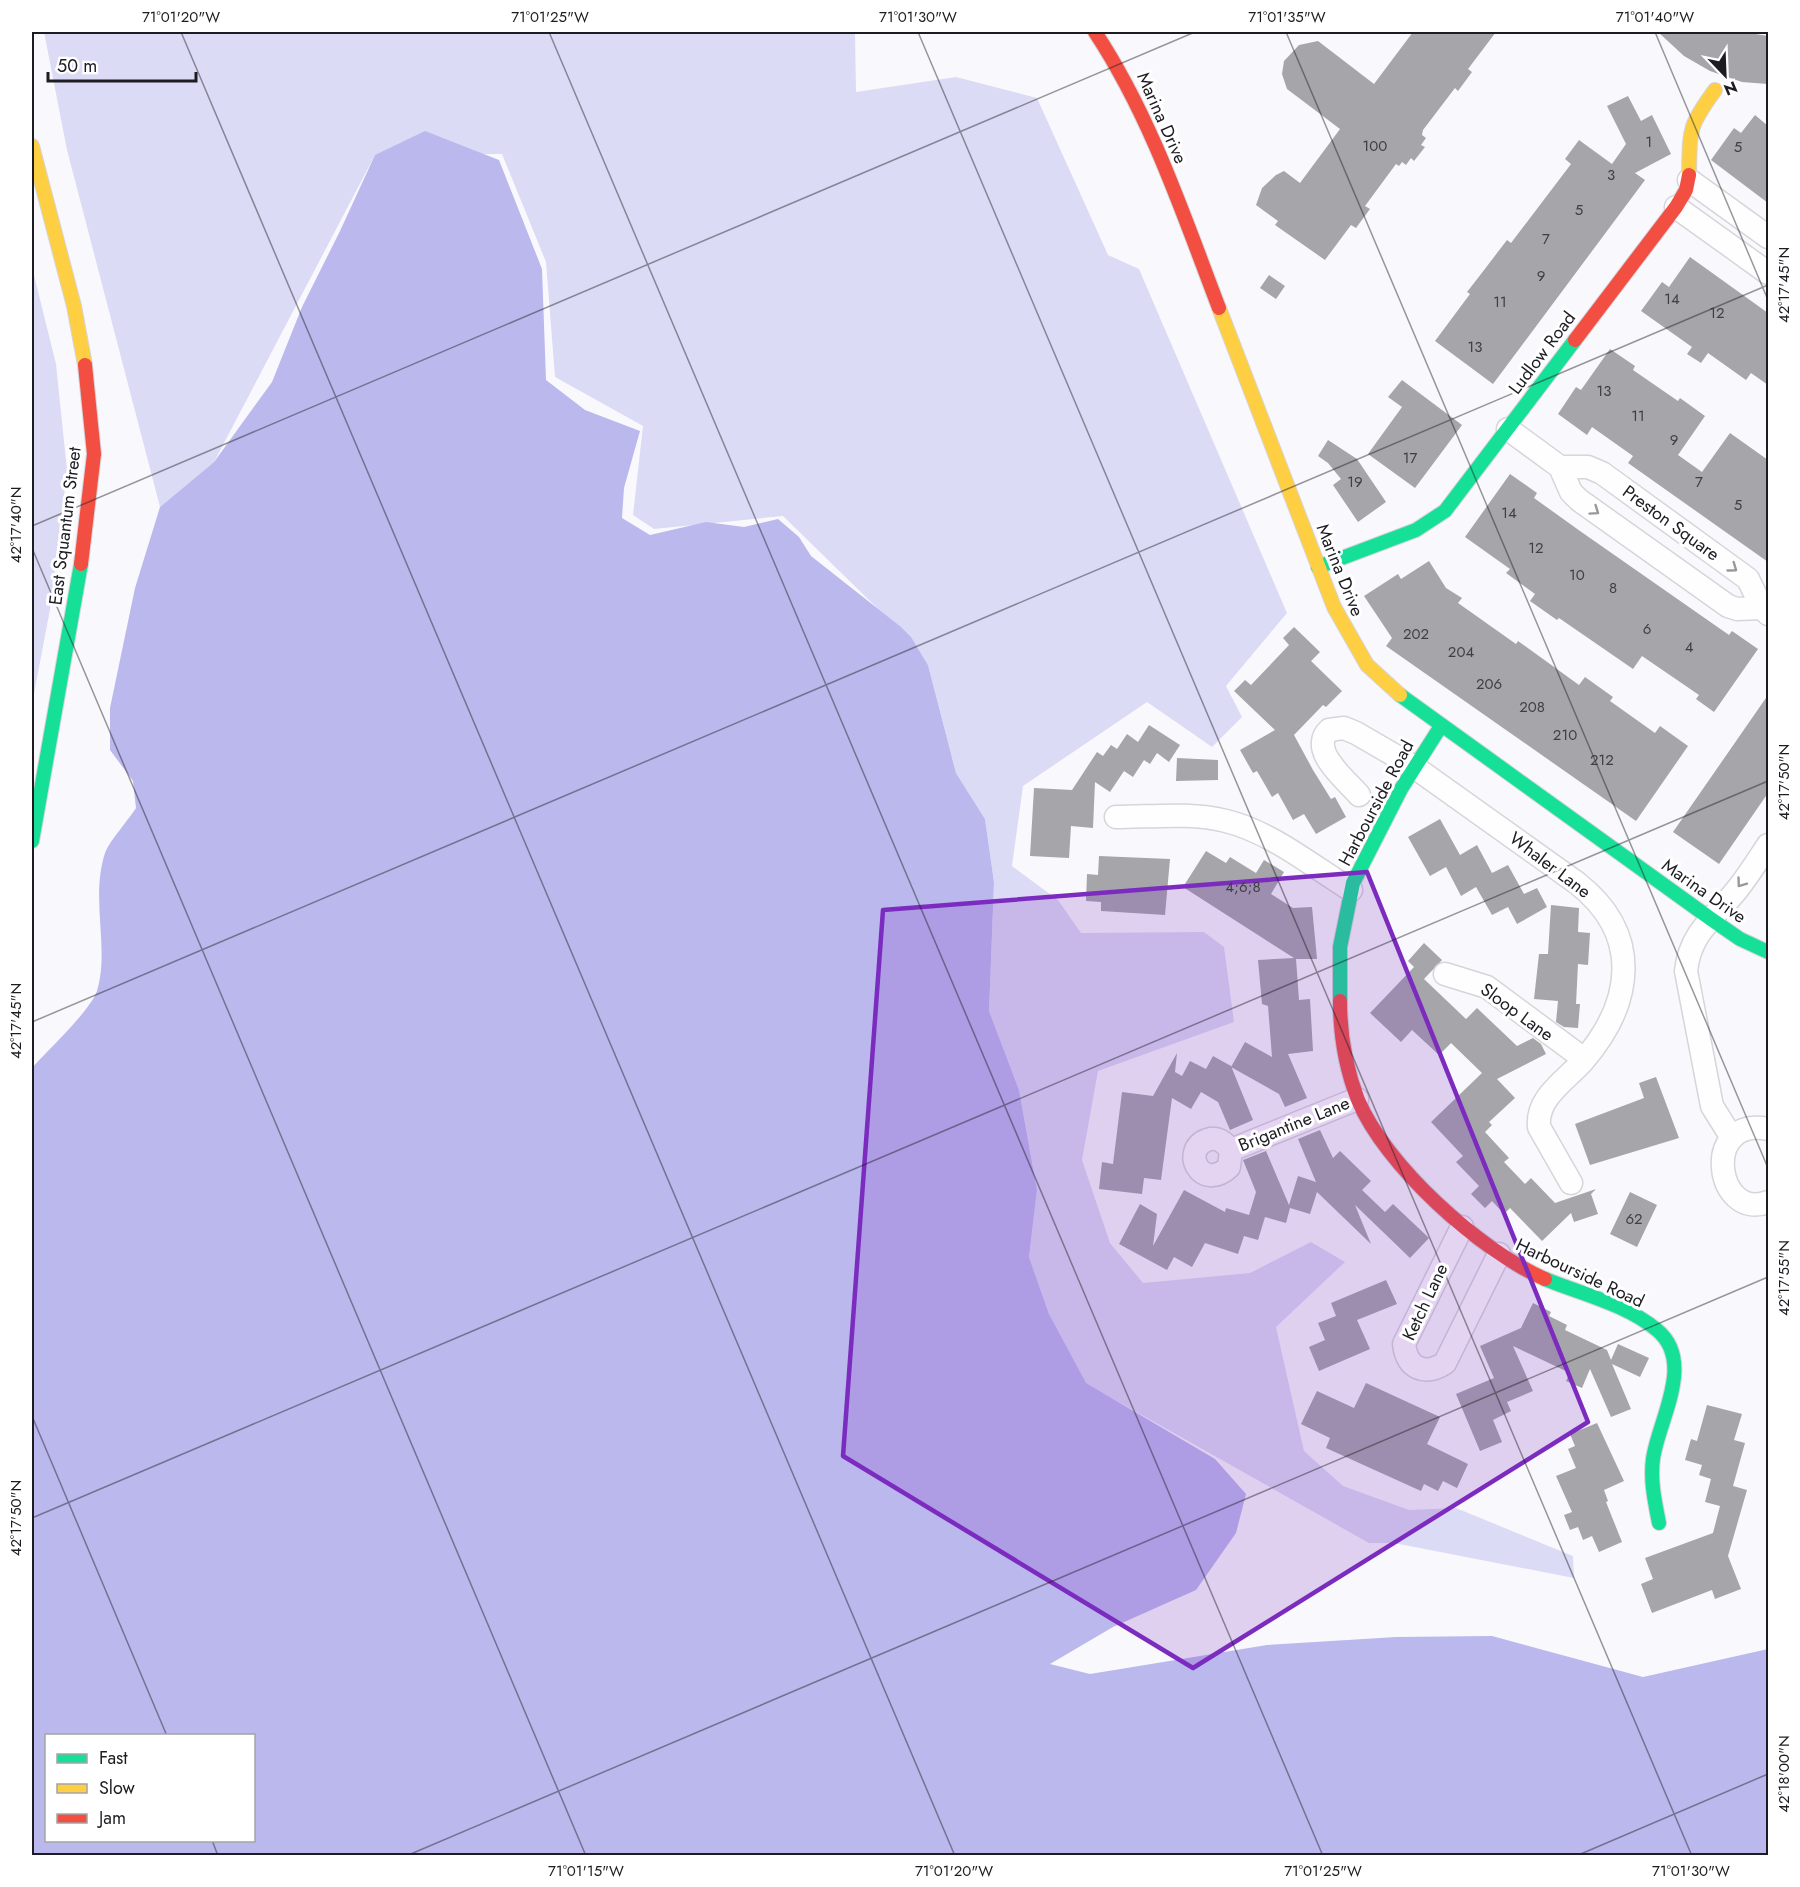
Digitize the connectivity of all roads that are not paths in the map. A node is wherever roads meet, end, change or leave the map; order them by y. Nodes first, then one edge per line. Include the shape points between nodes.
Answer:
1 (1095, 32) edge
2 (1714, 90) dead end
3 (32, 146) edge
4 (1689, 180) junction
5 (1676, 207) junction
6 (1768, 237) edge
7 (1768, 272) edge
8 (1508, 429) junction
9 (1560, 467) junction
10 (1318, 567) junction
11 (1765, 611) edge
12 (1441, 726) junction
13 (1413, 766) junction
14 (1359, 795) dead end
15 (1116, 817) dead end
16 (32, 841) edge
17 (1768, 845) edge
18 (1351, 890) junction
19 (1711, 919) junction
20 (1768, 952) edge
21 (1445, 974) dead end
22 (1584, 1059) junction
23 (1357, 1099) junction
24 (1768, 1129) edge
25 (1732, 1138) junction
26 (1231, 1150) dead end
27 (1571, 1183) dead end
28 (1768, 1202) edge
29 (1462, 1227) junction
30 (1499, 1254) junction
31 (1659, 1523) dead end

1 - 10 street, Marina Drive via 1119,68 1150,129
2 - 4 street, Ludlow Road via 1693,120
3 - 16 street, East Squantum Street via 74,306 89,385 94,454 84,548
4 - 5 street, Ludlow Road
4 - 6 street
5 - 7 street
5 - 8 street, Ludlow Road
8 - 9 street, Preston Square
8 - 10 street, Ludlow Road via 1433,521
9 -> 11 street, Preston Square via 1579,500 1728,606
9 -> 11 street, Preston Square via 1588,467 1602,473 1748,579
10 - 12 street, Marina Drive via 1334,608 1367,665
12 - 13 street, Harbourside Road
12 - 19 street, Marina Drive
13 - 14 street, Whaler Lane via 1356,733 1344,728 1329,730 1322,740 1324,753
13 - 18 street, Harbourside Road
13 - 22 street, Whaler Lane via 1592,894 1612,920 1623,949 1624,979 1614,1012
15 - 18 street via 1200,818 1234,824 1261,835
17 -> 19 street
18 - 23 street, Harbourside Road via 1343,931 1341,992 1347,1063
19 - 20 street, Marina Drive
19 - 25 street via 1694,939 1686,972 1712,1106
21 - 22 street, Sloop Lane via 1487,987
22 - 27 street, Whaler Lane via 1546,1100 1538,1118 1539,1127
23 - 26 street, Brigantine Lane
23 - 29 street, Harbourside Road via 1386,1149
24 - 25 street via 1743,1130
25 - 28 street via 1721,1164 1724,1181 1734,1195 1747,1202
29 - 30 street, Harbourside Road
29 - 30 street, Ketch Lane via 1404,1344 1405,1356 1412,1365 1423,1371 1445,1363
30 - 31 street, Harbourside Road via 1535,1275 1655,1328 1666,1340 1674,1355 1674,1374 1653,1458 1652,1482

